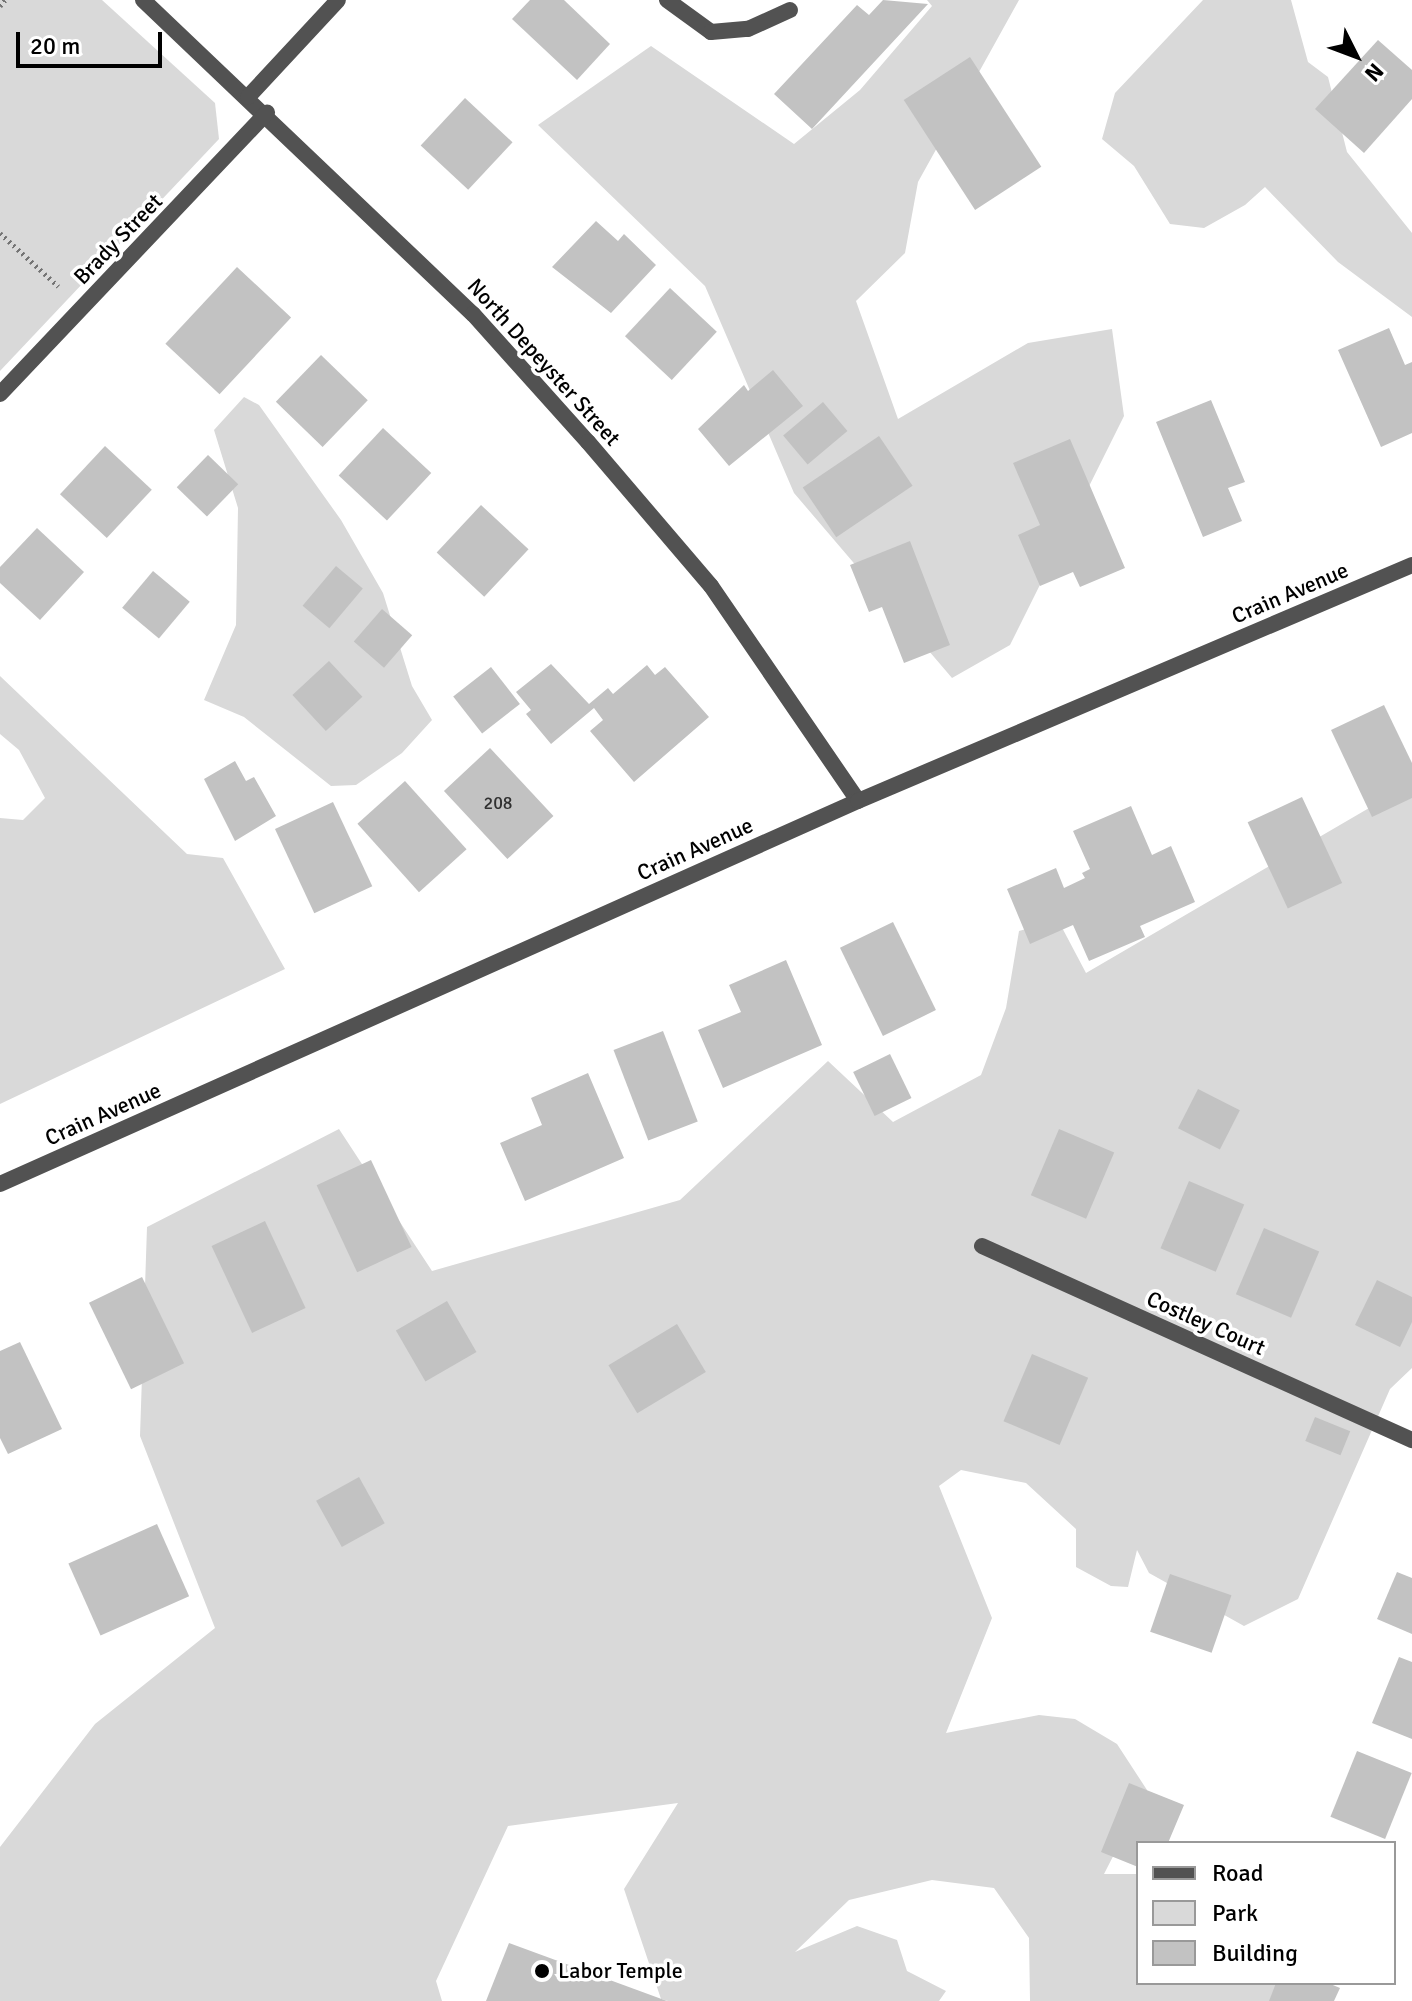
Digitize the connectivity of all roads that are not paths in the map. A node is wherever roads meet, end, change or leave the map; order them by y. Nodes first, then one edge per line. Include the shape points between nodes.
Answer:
1 (143, 0) edge
2 (338, 0) edge
3 (667, 0) edge
4 (790, 10) dead end
5 (248, 97) junction
6 (267, 113) junction
7 (0, 394) edge
8 (1412, 565) edge
9 (858, 801) junction
10 (0, 1184) edge
11 (982, 1246) dead end
12 (1412, 1440) edge

1 - 5 street, North Depeyster Street
2 - 5 street
3 - 4 street via 711,32 748,29
5 - 6 street, North Depeyster Street
6 - 7 street, Brady Street
6 - 9 street, North Depeyster Street via 473,314 588,442 711,586
8 - 9 street, Crain Avenue
9 - 10 street, Crain Avenue
11 - 12 street, Costley Court

